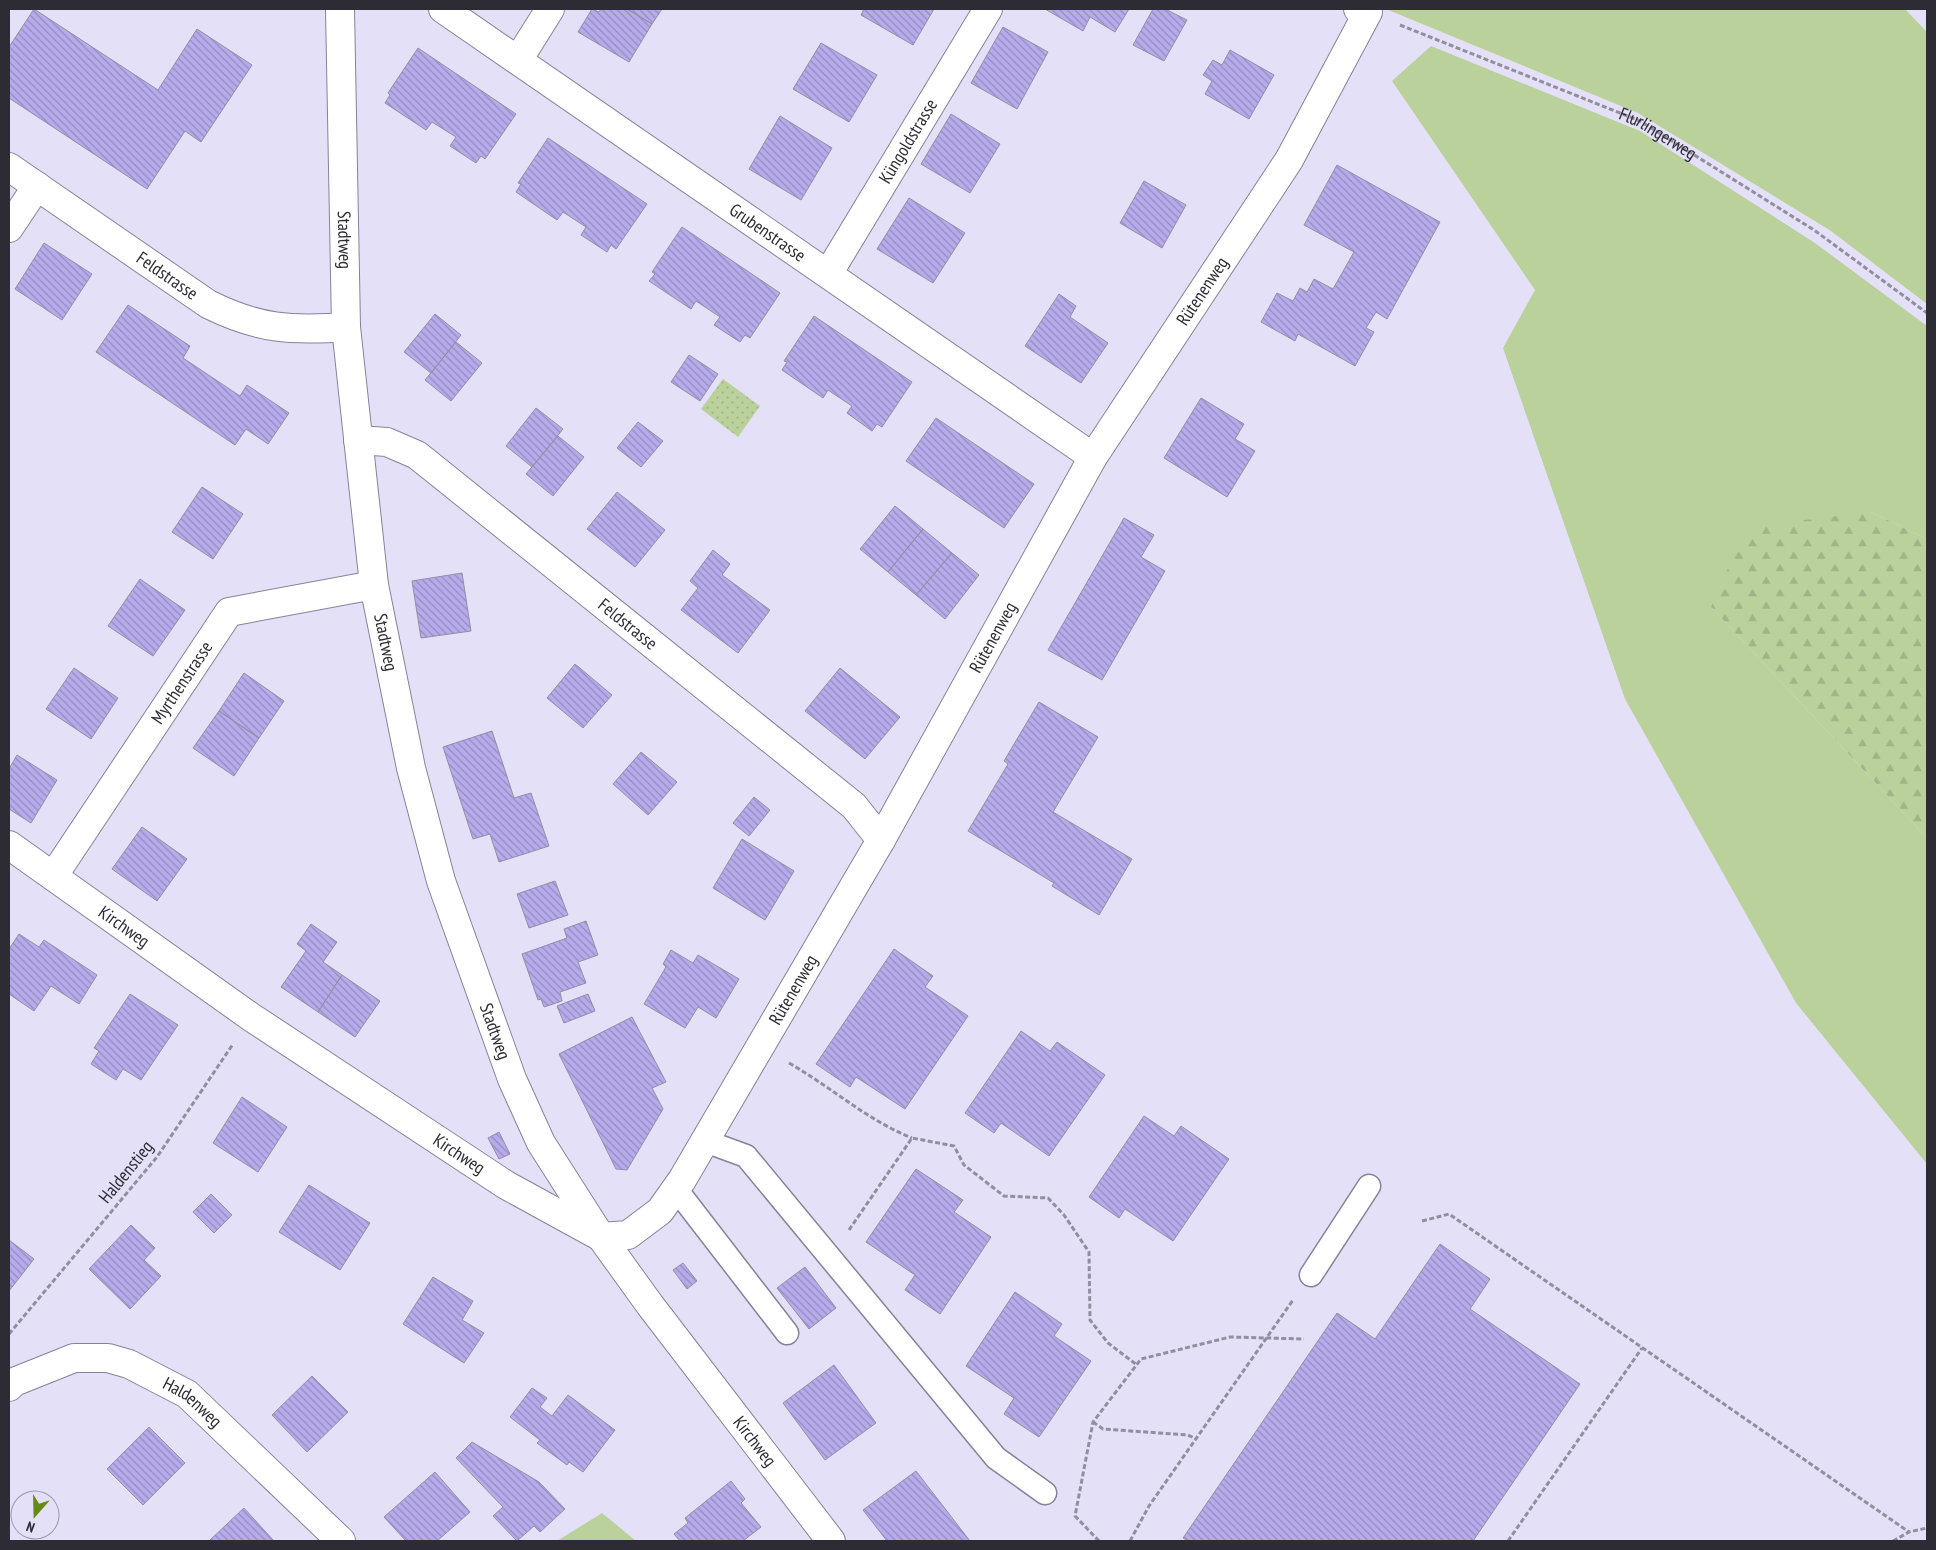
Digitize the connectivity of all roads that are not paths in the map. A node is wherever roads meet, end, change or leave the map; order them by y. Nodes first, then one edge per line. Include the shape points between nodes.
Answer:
1 (340, 9) edge
2 (442, 9) edge
3 (550, 9) edge
4 (988, 9) edge
5 (1363, 10) edge
6 (518, 60) junction
7 (9, 167) edge
8 (37, 186) junction
9 (9, 228) edge
10 (828, 274) junction
11 (346, 327) junction
12 (358, 440) junction
13 (1093, 457) junction
14 (374, 585) junction
15 (882, 840) junction
16 (9, 844) edge
17 (54, 875) junction
18 (705, 1141) junction
19 (1369, 1186) dead end
20 (676, 1188) junction
21 (601, 1237) junction
22 (1311, 1275) road end
23 (787, 1333) dead end
24 (11, 1379) edge
25 (1045, 1492) dead end
26 (341, 1541) edge
27 (829, 1541) edge

1 - 11 street, Stadtweg
2 - 6 street, Grubenstrasse
3 - 6 street
4 - 10 street, Küngoldstrasse
5 - 13 street, Rütenenweg via 1289,160
6 - 10 street, Grubenstrasse
7 - 8 street, Feldstrasse
8 - 9 street
8 - 11 street, Feldstrasse via 208,304 228,314 269,326 303,330
10 - 13 street, Grubenstrasse
11 - 12 street, Stadtweg
12 - 14 street, Stadtweg
12 - 15 street, Feldstrasse via 387,442 417,455 854,806
13 - 15 street, Rütenenweg
14 - 17 street, Myrthenstrasse via 229,612
14 - 21 street, Stadtweg via 411,768 441,881 476,985 541,1143
15 - 18 street, Rütenenweg
16 - 17 street, Kirchweg
17 - 21 street, Kirchweg via 250,1017 506,1185
18 - 20 street, Rütenenweg
18 - 25 lane via 746,1156 996,1458
19 - 22 lane
20 - 21 street, Rütenenweg via 660,1211 628,1235
20 - 23 lane
21 - 27 street, Kirchweg
24 - 26 street, Haldenweg via 74,1358 108,1358 129,1364 187,1394

